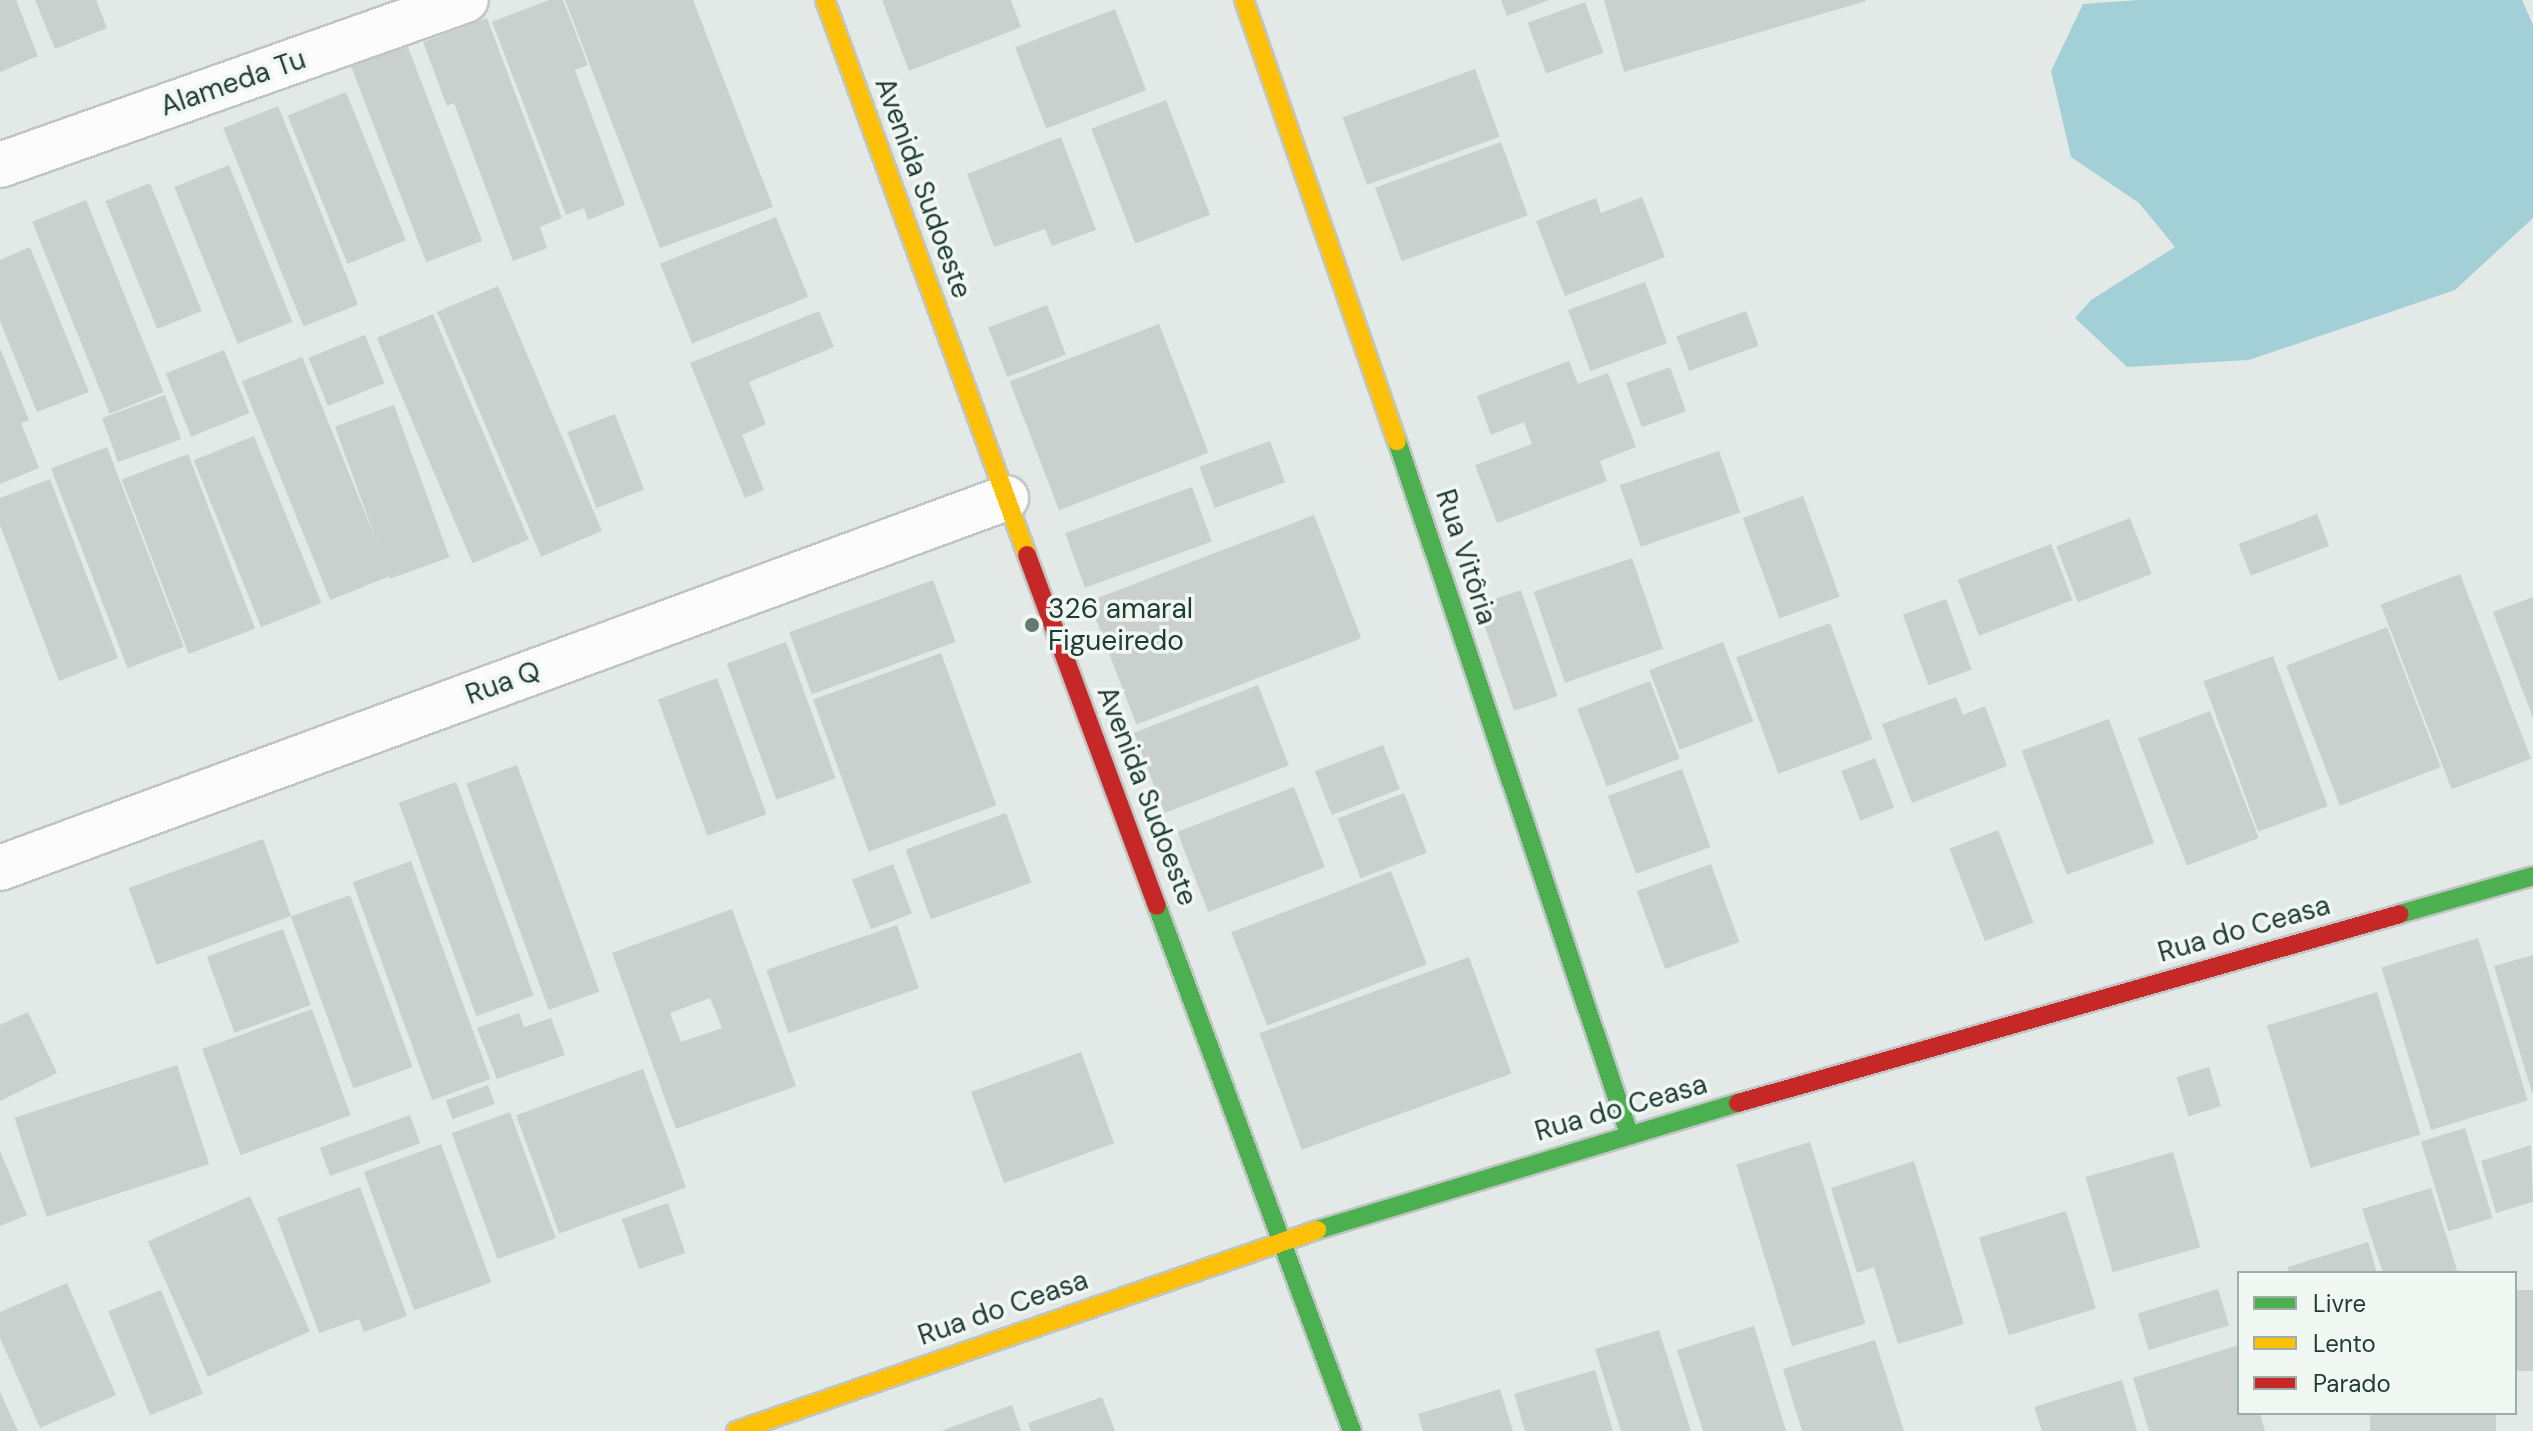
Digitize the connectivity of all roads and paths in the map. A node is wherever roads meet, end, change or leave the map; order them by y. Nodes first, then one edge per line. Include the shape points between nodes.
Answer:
1 (466, 0) edge
2 (825, 0) edge
3 (1244, 0) edge
4 (0, 165) edge
5 (1006, 498) junction
6 (0, 868) edge
7 (2533, 876) edge
8 (1629, 1134) junction
9 (1284, 1240) junction
10 (736, 1431) edge
11 (1352, 1431) edge

1 - 4 street, Alameda Tu
2 - 5 street, Avenida Sudoeste
3 - 8 street, Rua Vitôria
5 - 6 street, Rua Q
5 - 9 street, Avenida Sudoeste
7 - 8 street, Rua do Ceasa
8 - 9 street, Rua do Ceasa
9 - 10 street, Rua do Ceasa
9 - 11 street, Avenida Sudoeste

